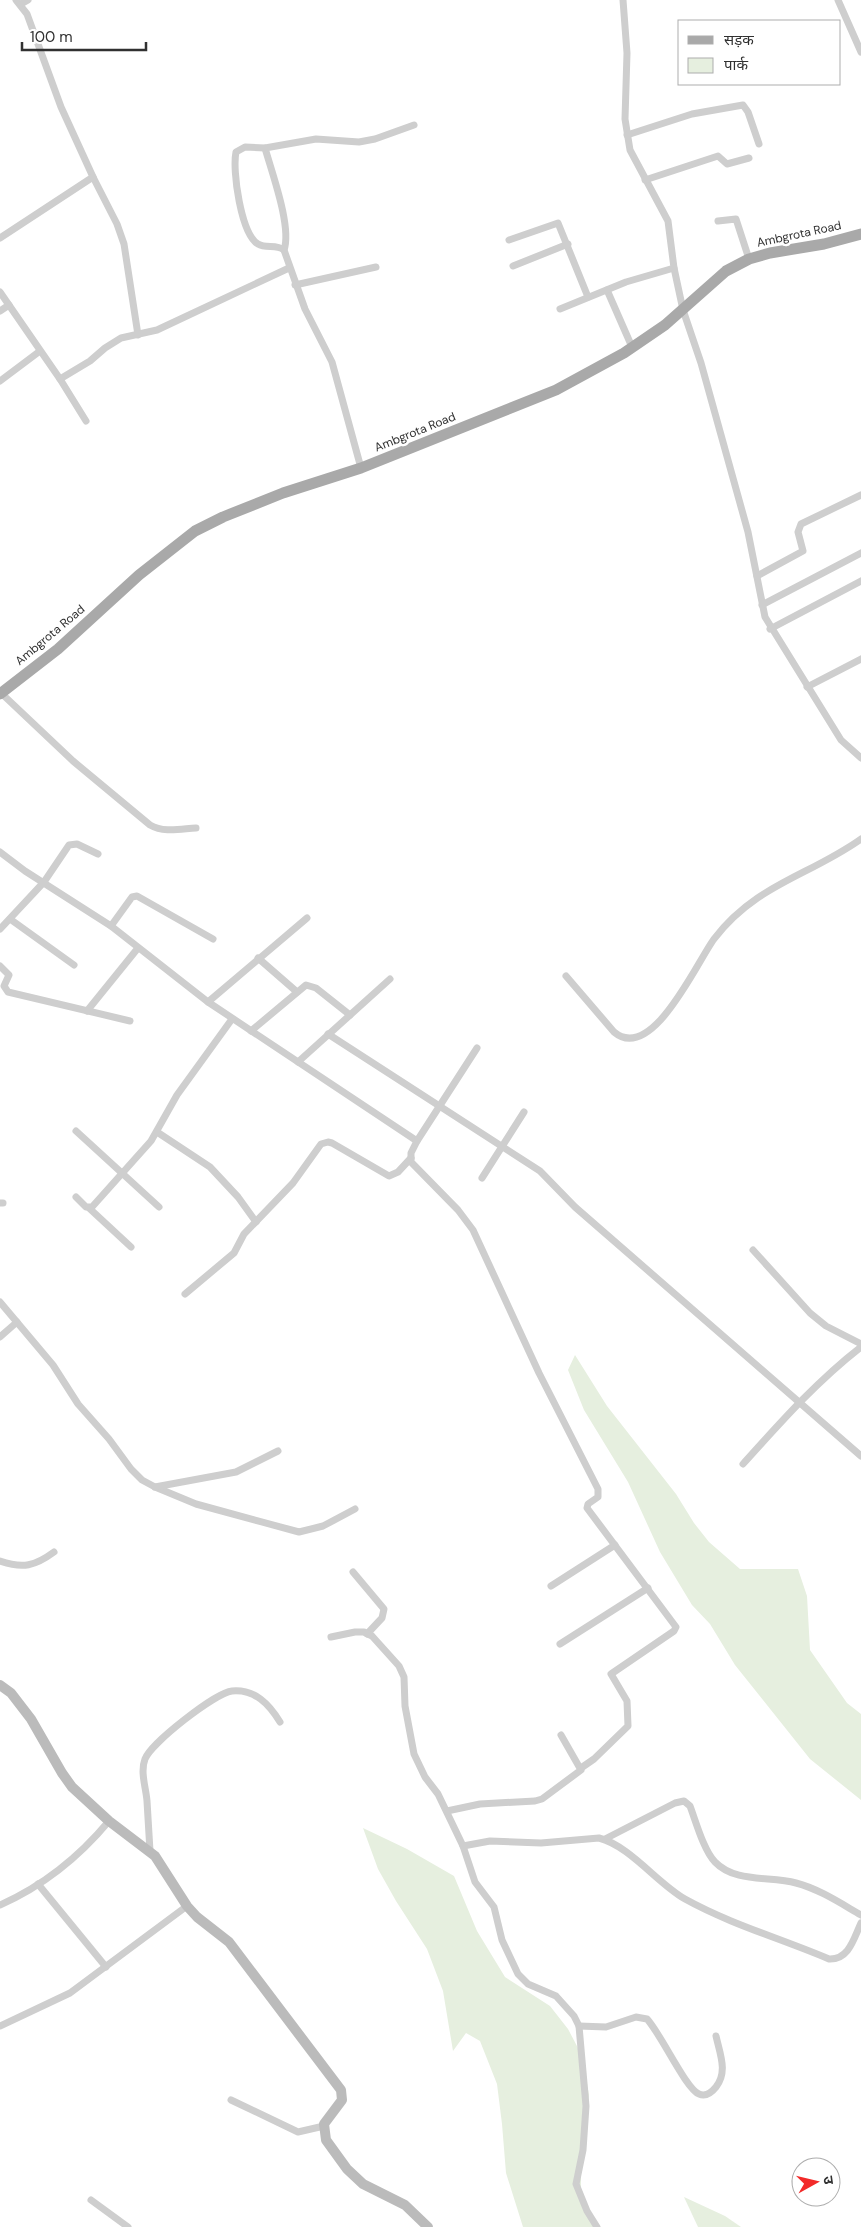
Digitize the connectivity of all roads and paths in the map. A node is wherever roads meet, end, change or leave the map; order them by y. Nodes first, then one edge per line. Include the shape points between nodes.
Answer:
1 (28, 0) edge
2 (624, 0) edge
3 (838, 0) edge
4 (19, 2) edge
5 (861, 52) edge
6 (414, 125) dead end
7 (627, 135) junction
8 (759, 144) dead end
9 (265, 148) junction
10 (748, 158) dead end
11 (93, 177) junction
12 (645, 180) junction
13 (718, 221) dead end
14 (861, 234) edge
15 (0, 238) edge
16 (509, 240) dead end
17 (568, 244) junction
18 (284, 250) junction
19 (749, 259) junction
20 (513, 266) dead end
21 (376, 267) dead end
22 (290, 268) junction
23 (674, 268) junction
24 (295, 286) junction
25 (607, 290) junction
26 (0, 292) edge
27 (588, 297) junction
28 (9, 305) junction
29 (560, 308) dead end
30 (683, 310) junction
31 (0, 311) edge
32 (138, 335) junction
33 (632, 347) junction
34 (40, 352) junction
35 (60, 379) junction
36 (0, 381) edge
37 (86, 421) dead end
38 (361, 468) junction
39 (861, 495) edge
40 (861, 553) edge
41 (757, 576) junction
42 (861, 581) edge
43 (762, 605) junction
44 (770, 629) junction
45 (861, 659) edge
46 (808, 687) junction
47 (1, 693) edge
48 (861, 758) edge
49 (196, 828) dead end
50 (861, 839) edge
51 (0, 852) edge
52 (98, 854) dead end
53 (44, 882) junction
54 (307, 918) dead end
55 (10, 919) junction
56 (111, 926) junction
57 (0, 929) edge
58 (212, 939) dead end
59 (138, 948) junction
60 (258, 958) junction
61 (74, 965) dead end
62 (0, 966) edge
63 (566, 976) dead end
64 (390, 979) dead end
65 (297, 992) junction
66 (208, 1002) junction
67 (87, 1011) junction
68 (350, 1015) junction
69 (232, 1019) junction
70 (130, 1021) dead end
71 (251, 1031) junction
72 (328, 1034) junction
73 (477, 1048) dead end
74 (298, 1062) junction
75 (440, 1107) junction
76 (524, 1112) dead end
77 (76, 1131) dead end
78 (157, 1132) junction
79 (417, 1141) junction
80 (503, 1147) junction
81 (411, 1158) junction
82 (122, 1173) junction
83 (482, 1178) dead end
84 (76, 1197) dead end
85 (89, 1208) junction
86 (159, 1208) dead end
87 (256, 1222) junction
88 (131, 1247) dead end
89 (753, 1250) dead end
90 (186, 1294) dead end
91 (1, 1304) edge
92 (17, 1322) junction
93 (0, 1337) edge
94 (861, 1346) edge
95 (799, 1403) junction
96 (278, 1451) dead end
97 (861, 1456) edge
98 (743, 1464) dead end
99 (155, 1487) junction
100 (355, 1509) dead end
101 (615, 1546) junction
102 (54, 1552) dead end
103 (0, 1561) edge
104 (353, 1572) dead end
105 (552, 1586) dead end
106 (648, 1588) junction
107 (367, 1634) junction
108 (331, 1638) dead end
109 (560, 1644) dead end
110 (0, 1685) edge
111 (280, 1722) dead end
112 (561, 1735) dead end
113 (581, 1768) junction
114 (447, 1811) junction
115 (109, 1821) junction
116 (605, 1840) junction
117 (463, 1846) junction
118 (150, 1851) junction
119 (38, 1884) junction
120 (0, 1905) edge
121 (187, 1906) junction
122 (861, 1915) edge
123 (861, 1923) edge
124 (106, 1967) junction
125 (0, 2026) edge
126 (580, 2026) junction
127 (716, 2036) dead end
128 (231, 2100) dead end
129 (324, 2126) junction
130 (90, 2200) dead end
131 (422, 2225) edge
132 (128, 2227) edge
133 (597, 2227) edge

1 - 4 street
2 - 7 street
3 - 5 street
4 - 11 street via 35,33 60,107
6 - 9 street via 359,142 316,139
7 - 8 street via 692,114 743,105
7 - 12 street via 630,150
9 - 18 street via 286,228
9 - 18 street via 245,147 236,152 237,192 254,241
10 - 12 street via 727,164 718,156
11 - 15 street
11 - 32 street via 124,244
12 - 23 street via 668,221
13 - 19 street via 736,219
14 - 19 main road, Ambgrota Road
16 - 17 street via 555,223 560,225
17 - 20 street
17 - 27 street
18 - 22 street
19 - 30 main road, Ambgrota Road via 726,271
21 - 24 street
22 - 24 street
22 - 32 street via 157,330
23 - 25 street
23 - 30 street
24 - 38 street via 332,362
25 - 27 street
25 - 33 street
26 - 28 street
27 - 29 street
28 - 31 street
28 - 34 street
30 - 33 main road, Ambgrota Road
30 - 41 street via 733,478
32 - 35 street via 112,342 90,361
33 - 38 main road, Ambgrota Road via 556,390
34 - 35 street
34 - 36 street
35 - 37 street
38 - 47 main road, Ambgrota Road via 283,492 195,531 138,575 58,649
39 - 41 street via 801,524 798,532 803,551
40 - 43 street
41 - 43 street
42 - 44 street
43 - 44 street
44 - 46 street
45 - 46 street
46 - 48 street via 840,740
47 - 49 street via 73,761 150,825 167,830
50 - 63 street via 770,888 749,903 713,940 686,986 666,1012 639,1037 621,1038
51 - 53 street
52 - 53 street via 77,844 69,845
53 - 55 street
53 - 56 street
54 - 60 street
55 - 57 street
55 - 61 street
56 - 58 street via 132,897 137,896
56 - 59 street
59 - 66 street
59 - 67 street
60 - 65 street
60 - 66 street
62 - 67 street via 9,975 4,986 6,991
64 - 68 street
65 - 68 street via 310,985
65 - 71 street
66 - 69 street
67 - 70 street
68 - 72 street
69 - 71 street
69 - 78 street via 177,1095
71 - 74 street
72 - 74 street
72 - 75 street
73 - 75 street
74 - 79 street
75 - 79 street
75 - 80 street
76 - 80 street
77 - 82 street
78 - 82 street
78 - 87 street via 210,1167
79 - 81 street
80 - 83 street
80 - 95 street via 550,1179 575,1207
81 - 87 street via 398,1172 389,1176 332,1143 324,1142 293,1184
81 - 101 street via 414,1166 458,1210 473,1230 539,1373 598,1489 598,1497 587,1508
82 - 85 street
82 - 86 street
84 - 85 street
85 - 88 street
87 - 90 street via 244,1234 234,1253
89 - 94 street via 810,1312 826,1326
91 - 92 street
92 - 93 street
92 - 99 street via 131,1469
94 - 95 street
95 - 97 street
95 - 98 street
96 - 99 street via 236,1472
99 - 100 street via 196,1504 299,1532 323,1526
101 - 105 street
101 - 106 street
102 - 103 street via 32,1565
104 - 107 street via 384,1610 382,1618
106 - 109 street
106 - 113 street via 676,1629 611,1674 629,1705 628,1726
107 - 108 street via 355,1632
107 - 114 street via 384,1648 402,1672 414,1754
110 - 115 street via 31,1719 72,1787
111 - 118 street via 265,1701 234,1691 218,1698 164,1736 147,1755 143,1770
112 - 113 street
113 - 114 street via 535,1801 480,1804
114 - 117 street
115 - 118 street
115 - 119 street via 78,1855
116 - 117 street via 490,1841
116 - 122 street via 684,1801 690,1806 714,1861 720,1866 741,1876 796,1883
116 - 123 street via 683,1898 829,1959 843,1956
117 - 126 street via 475,1882 494,1907 502,1940 518,1974 528,1984 556,1996
118 - 121 street
119 - 120 street
119 - 124 street
121 - 124 street
121 - 129 street via 229,1942 341,2090 342,2100
124 - 125 street via 63,1997
126 - 127 street via 606,2027 636,2016 647,2019 690,2086 704,2095 718,2085 723,2071
126 - 133 street via 586,2106 583,2150 576,2184
128 - 129 street via 298,2132
129 - 131 street via 326,2140 347,2169 363,2184 405,2205
130 - 132 street

